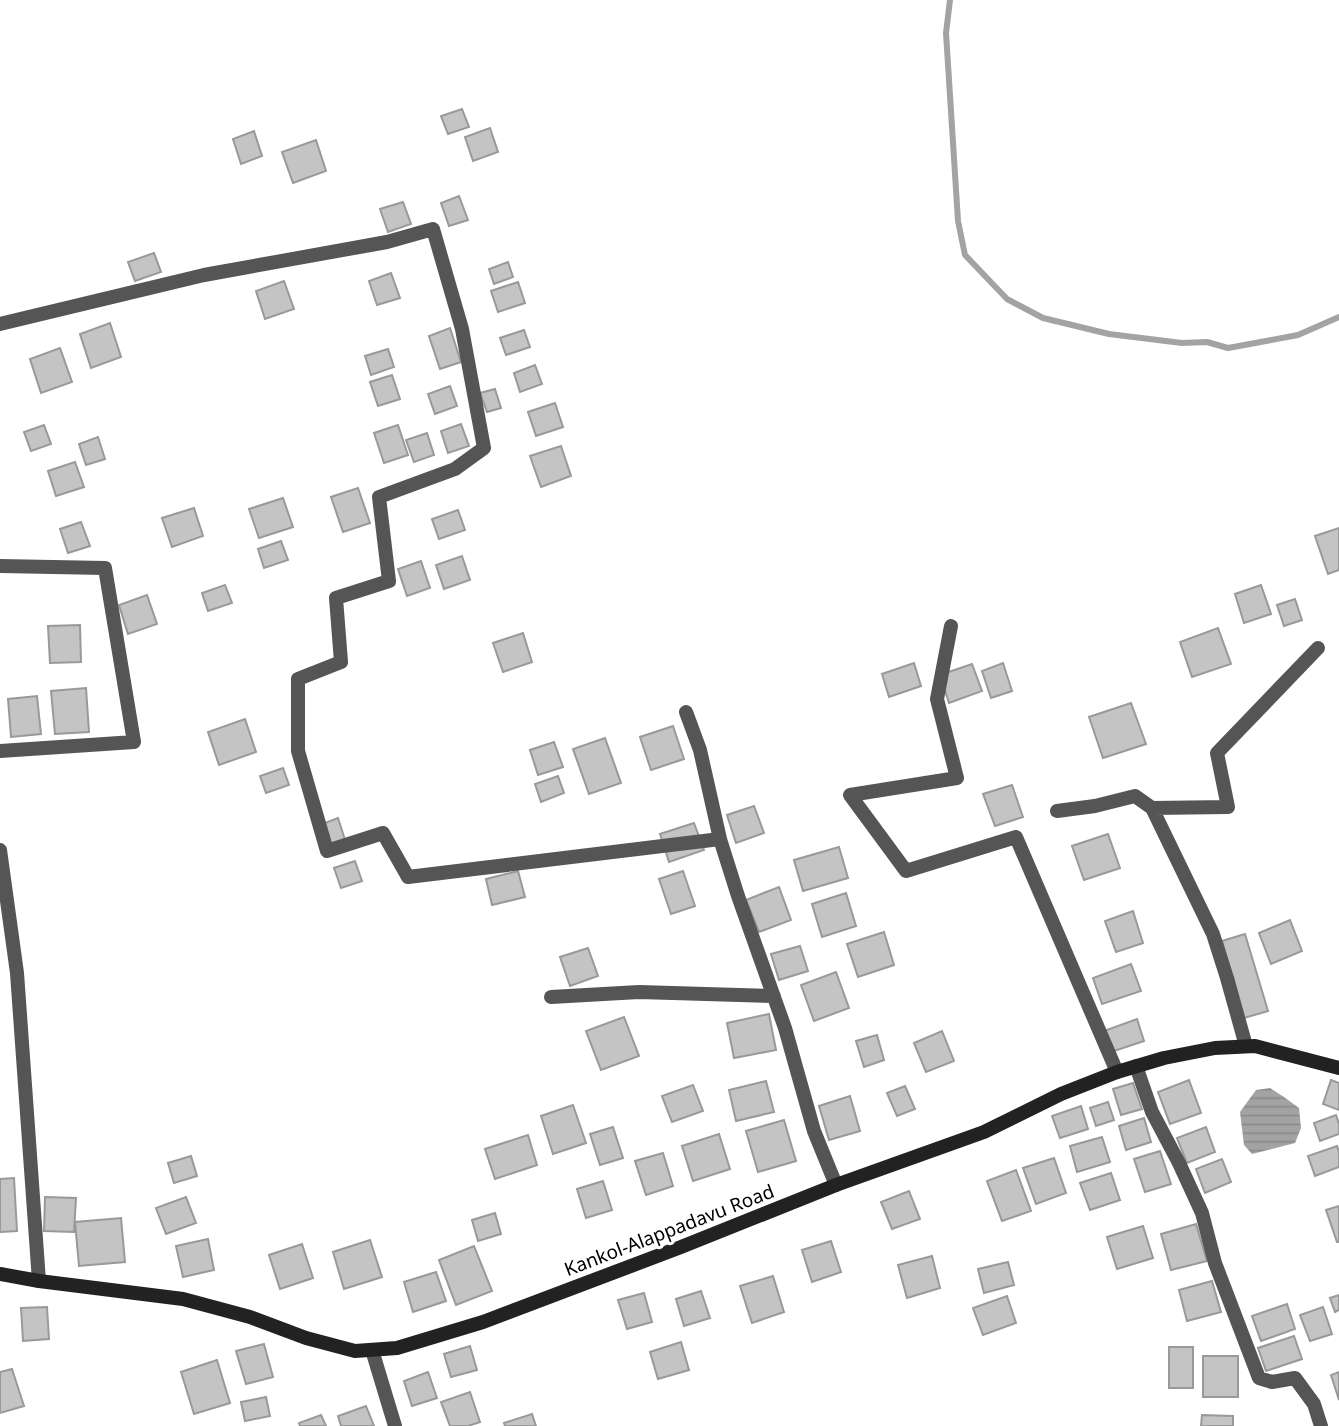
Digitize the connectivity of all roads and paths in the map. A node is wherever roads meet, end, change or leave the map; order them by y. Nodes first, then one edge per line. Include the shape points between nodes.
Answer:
1 (0, 324) edge
2 (0, 566) edge
3 (951, 626) dead end
4 (1318, 648) dead end
5 (686, 712) dead end
6 (0, 751) edge
7 (1152, 808) junction
8 (1057, 811) dead end
9 (720, 839) junction
10 (0, 850) edge
11 (774, 996) junction
12 (551, 997) dead end
13 (1246, 1046) junction
14 (1136, 1066) junction
15 (1339, 1068) edge
16 (1117, 1072) junction
17 (836, 1185) junction
18 (0, 1274) edge
19 (39, 1281) junction
20 (372, 1350) junction
21 (395, 1426) edge
22 (1321, 1426) edge

1 - 9 street via 204,275 387,242 433,229 461,328 484,448 456,469 379,497 389,581 336,598 341,663 298,679 298,751 327,851 383,833 408,877
2 - 6 street via 105,568 134,742
3 - 16 street via 937,699 957,778 850,795 905,871 1016,837
4 - 7 street via 1217,753 1228,807
5 - 9 street via 700,750
7 - 8 street via 1135,796
7 - 13 street via 1213,934
9 - 11 street
10 - 19 street via 18,973
11 - 12 street via 639,992
11 - 17 street via 814,1131
13 - 14 main road, Kankol-Alappadavu Road via 1215,1048
13 - 15 main road, Kankol-Alappadavu Road
14 - 16 main road, Kankol-Alappadavu Road
14 - 22 street via 1152,1112 1202,1213 1215,1262 1259,1378 1272,1382 1296,1378 1314,1404
16 - 17 main road, Kankol-Alappadavu Road via 984,1132
17 - 20 main road, Kankol-Alappadavu Road via 483,1322 397,1348
18 - 19 main road, Kankol-Alappadavu Road
19 - 20 main road, Kankol-Alappadavu Road via 183,1299 306,1338 355,1351
20 - 21 street

